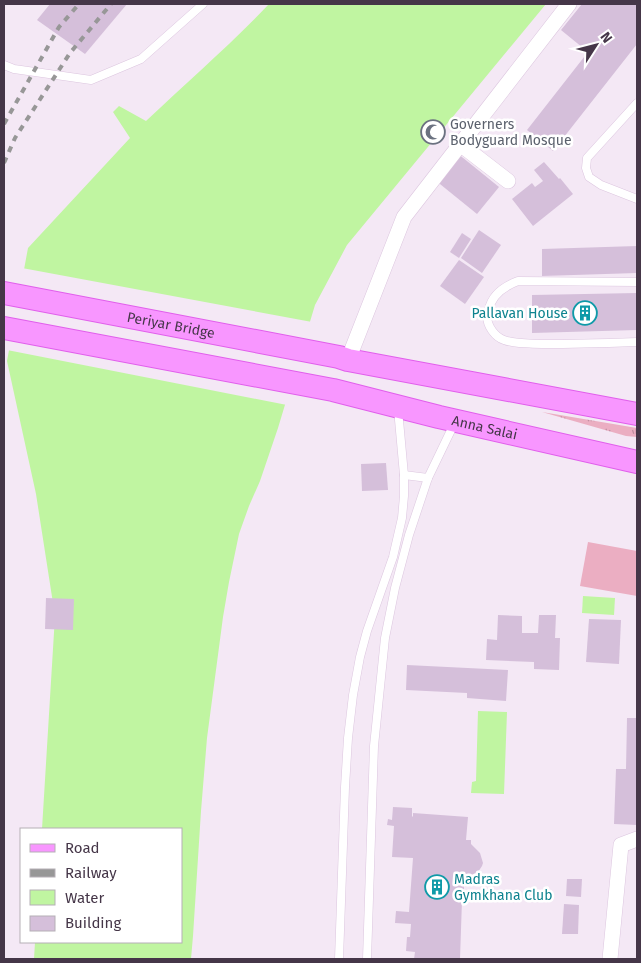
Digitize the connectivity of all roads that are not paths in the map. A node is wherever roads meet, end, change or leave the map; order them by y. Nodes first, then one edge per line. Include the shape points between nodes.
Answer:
1 (203, 4) edge
2 (569, 4) edge
3 (4, 65) edge
4 (637, 103) edge
5 (460, 144) junction
6 (508, 181) dead end
7 (637, 200) edge
8 (637, 282) edge
9 (4, 293) edge
10 (4, 328) edge
11 (637, 342) edge
12 (344, 358) junction
13 (398, 406) junction
14 (637, 414) edge
15 (456, 420) junction
16 (637, 462) edge
17 (404, 475) junction
18 (428, 478) junction
19 (373, 614) junction
20 (389, 616) junction
21 (637, 839) edge
22 (340, 959) edge
23 (367, 959) edge
24 (610, 959) edge

1 - 3 lane via 141,60 90,80
2 - 5 street
4 - 7 lane via 587,158 586,168 588,177
5 - 6 street
5 - 12 street via 404,217
8 - 11 lane via 518,281 499,292 490,303 487,316 495,335 518,343
9 - 12 main road, Periyar Bridge
10 - 13 main road, Anna Salai via 333,390
12 - 14 main road
13 - 15 main road, Anna Salai
13 - 17 lane
15 - 16 main road, Anna Salai
15 - 18 lane
17 - 18 lane
17 - 19 lane via 402,518 393,558
18 - 20 lane via 409,535
19 - 20 lane
19 - 22 lane via 360,657 348,738
20 - 23 lane via 374,746
21 - 24 street via 621,845

